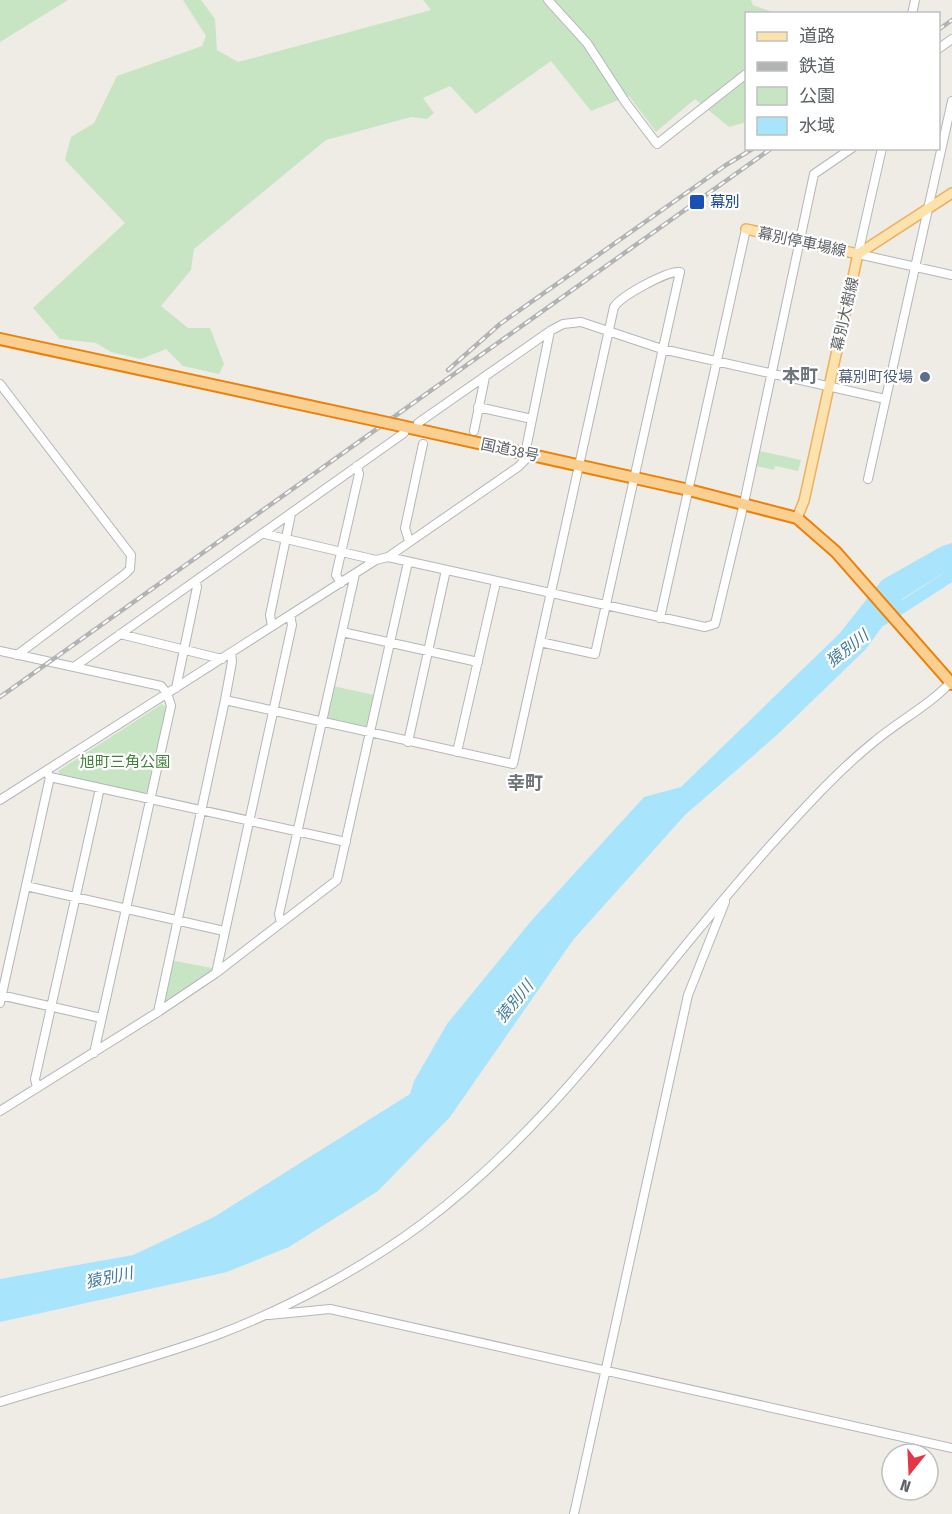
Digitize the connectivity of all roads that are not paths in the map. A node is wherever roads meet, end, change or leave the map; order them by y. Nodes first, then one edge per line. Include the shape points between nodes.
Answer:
1 (548, 0) edge
2 (952, 39) edge
3 (940, 48) edge
4 (745, 76) edge
5 (952, 101) edge
6 (945, 134) edge
7 (849, 150) edge
8 (882, 150) edge
9 (952, 194) edge
10 (927, 209) junction
11 (746, 229) joint
12 (801, 241) junction
13 (858, 254) junction
14 (915, 267) junction
15 (952, 275) edge
16 (550, 330) junction
17 (609, 331) junction
18 (0, 339) edge
19 (662, 349) junction
20 (717, 362) junction
21 (772, 374) junction
22 (485, 377) junction
23 (0, 384) edge
24 (829, 387) junction
25 (885, 399) junction
26 (478, 407) junction
27 (532, 418) junction
28 (418, 423) dead end
29 (401, 429) junction
30 (474, 431) dead end
31 (423, 444) dead end
32 (529, 449) junction
33 (579, 465) junction
34 (357, 466) junction
35 (633, 477) junction
36 (868, 479) dead end
37 (689, 490) junction
38 (744, 503) junction
39 (291, 514) junction
40 (797, 518) junction
41 (265, 534) junction
42 (286, 539) junction
43 (409, 541) junction
44 (341, 551) junction
45 (388, 557) junction
46 (376, 560) junction
47 (408, 562) junction
48 (446, 570) junction
49 (355, 574) junction
50 (195, 581) junction
51 (496, 582) junction
52 (341, 583) junction
53 (551, 593) junction
54 (606, 606) junction
55 (290, 615) junction
56 (660, 618) junction
57 (272, 626) junction
58 (342, 632) junction
59 (120, 634) junction
60 (540, 642) junction
61 (390, 643) junction
62 (183, 649) junction
63 (0, 651) edge
64 (428, 651) junction
65 (231, 653) junction
66 (17, 655) junction
67 (222, 659) junction
68 (478, 662) junction
69 (74, 667) junction
70 (950, 680) edge
71 (176, 688) junction
72 (167, 693) junction
73 (225, 700) junction
74 (274, 712) junction
75 (322, 722) junction
76 (370, 733) junction
77 (408, 742) junction
78 (457, 752) junction
79 (48, 774) junction
80 (100, 788) junction
81 (150, 799) junction
82 (0, 800) edge
83 (200, 810) junction
84 (249, 821) junction
85 (297, 832) junction
86 (345, 842) junction
87 (26, 886) junction
88 (728, 895) junction
89 (75, 898) junction
90 (125, 909) junction
91 (176, 920) junction
92 (281, 923) junction
93 (225, 931) junction
94 (216, 973) junction
95 (1, 998) edge
96 (51, 1007) junction
97 (158, 1012) junction
98 (101, 1018) junction
99 (94, 1053) junction
100 (37, 1088) junction
101 (0, 1111) edge
102 (264, 1316) junction
103 (605, 1371) junction
104 (0, 1402) edge
105 (952, 1448) edge
106 (574, 1514) edge

1 - 4 street via 587,43 657,144
2 - 3 street
5 - 6 street
6 - 10 street
7 - 12 street via 814,174
8 - 13 street
9 - 10 main road
10 - 13 main road
10 - 14 street
11 - 12 main road, 幕別停車場線
11 - 20 street
12 - 13 main road, 幕別停車場線
12 - 21 street
13 - 14 street
13 - 24 main road, 幕別大樹線
14 - 15 street
14 - 25 street
16 - 17 street via 572,322
16 - 22 street
16 - 27 street
17 - 19 street
17 - 19 street via 618,301 673,271 680,272
17 - 33 street
18 - 29 highway, 国道38号, bridge
19 - 20 street
19 - 35 street
20 - 21 street
20 - 37 street
21 - 24 street
21 - 38 street
22 - 26 street
22 - 28 street
23 - 66 street via 131,555 130,569 125,574
24 - 25 street
24 - 40 main road, 幕別大樹線
25 - 36 street
26 - 27 street
26 - 30 street
27 - 32 street
29 - 32 highway, 国道38号
29 - 34 street
31 - 43 street via 405,528
32 - 33 highway, 国道38号
32 - 43 street via 518,467
33 - 35 highway, 国道38号
33 - 53 street
34 - 39 street
34 - 44 street
35 - 37 highway, 国道38号
35 - 54 street
37 - 38 highway, 国道38号
37 - 56 street
38 - 40 highway, 国道38号
38 - 56 street via 715,624 705,627
39 - 41 street
39 - 42 street
40 - 70 highway, 国道38号 via 836,552
41 - 42 street
41 - 50 street
42 - 44 street
42 - 57 street via 270,615
43 - 45 street
44 - 46 street
44 - 52 street via 336,575
45 - 46 street
45 - 47 street
46 - 49 street
47 - 48 street
47 - 61 street
48 - 51 street
48 - 64 street
49 - 52 street
49 - 58 street
50 - 59 street
50 - 62 street via 197,587
51 - 53 street
51 - 68 street
52 - 55 street
53 - 54 street
53 - 60 street
54 - 56 street
54 - 60 street via 595,654
55 - 57 street
55 - 74 street via 292,625
57 - 65 street
58 - 61 street
58 - 75 street
59 - 62 street
59 - 69 street
60 - 78 street via 513,764
61 - 64 street
61 - 76 street
62 - 67 street
62 - 71 street
63 - 66 street
64 - 68 street
64 - 77 street
65 - 67 street
65 - 73 street
66 - 69 street
67 - 71 street
68 - 78 street
69 - 72 street via 161,686
70 - 88 street via 943,692 873,742 826,787
71 - 72 street
72 - 79 street
72 - 81 street via 171,706
73 - 74 street
73 - 83 street
74 - 75 street
74 - 84 street
75 - 76 street
75 - 85 street
76 - 77 street
76 - 86 street
77 - 78 street
79 - 80 street
79 - 82 street
79 - 87 street
80 - 81 street
80 - 89 street
81 - 83 street
81 - 90 street
83 - 84 street
83 - 91 street
84 - 85 street
84 - 93 street
85 - 86 street
85 - 92 street via 279,914
86 - 92 street via 337,880
87 - 89 street
87 - 95 street
88 - 102 street via 605,1045 501,1156 391,1246
88 - 103 street via 688,995
89 - 90 street
89 - 96 street
90 - 91 street
90 - 98 street
91 - 93 street
91 - 97 street
92 - 94 street
93 - 94 street
94 - 97 street
95 - 96 street
96 - 98 street
96 - 100 street via 35,1080
97 - 99 street
98 - 99 street
99 - 100 street
100 - 101 street
102 - 103 street via 330,1309
102 - 104 street via 169,1351
103 - 105 street
103 - 106 street

